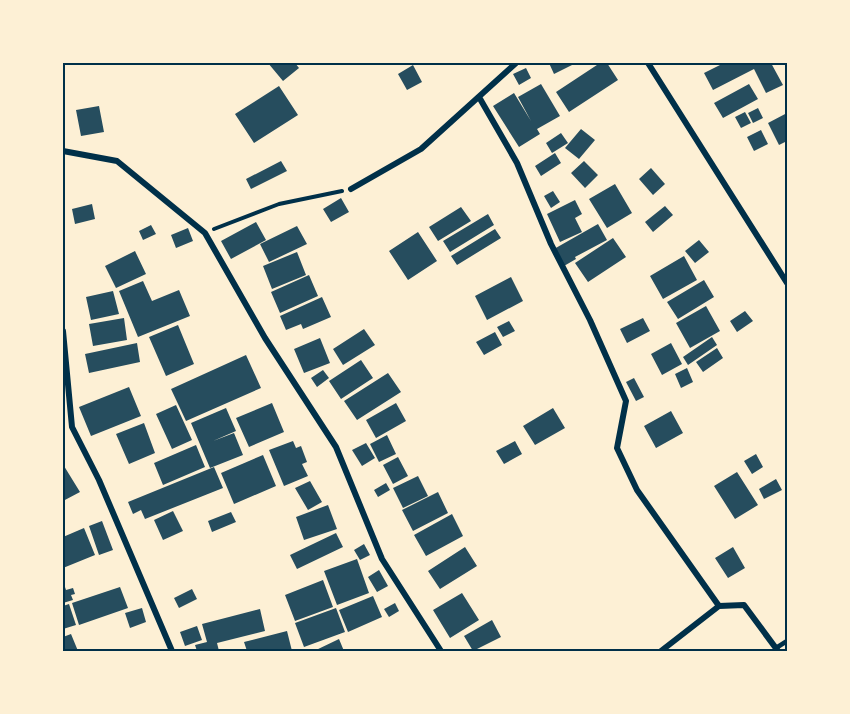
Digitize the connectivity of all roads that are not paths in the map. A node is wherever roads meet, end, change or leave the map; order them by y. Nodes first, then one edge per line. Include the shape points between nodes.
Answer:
1 (516, 63) edge
2 (648, 63) edge
3 (479, 97) junction
4 (63, 152) edge
5 (351, 189) road end
6 (787, 284) edge
7 (63, 331) edge
8 (719, 606) junction
9 (787, 641) edge
10 (777, 650) edge
11 (172, 651) edge
12 (441, 651) edge
13 (661, 651) edge

1 - 3 street
2 - 6 street
3 - 5 street via 421,149
3 - 8 street via 517,163 626,401 617,448 637,489
4 - 12 street via 117,161 205,233 265,338 336,447 382,558
7 - 11 street via 72,427 99,480
8 - 10 street via 744,605
8 - 13 street
9 - 10 lane

